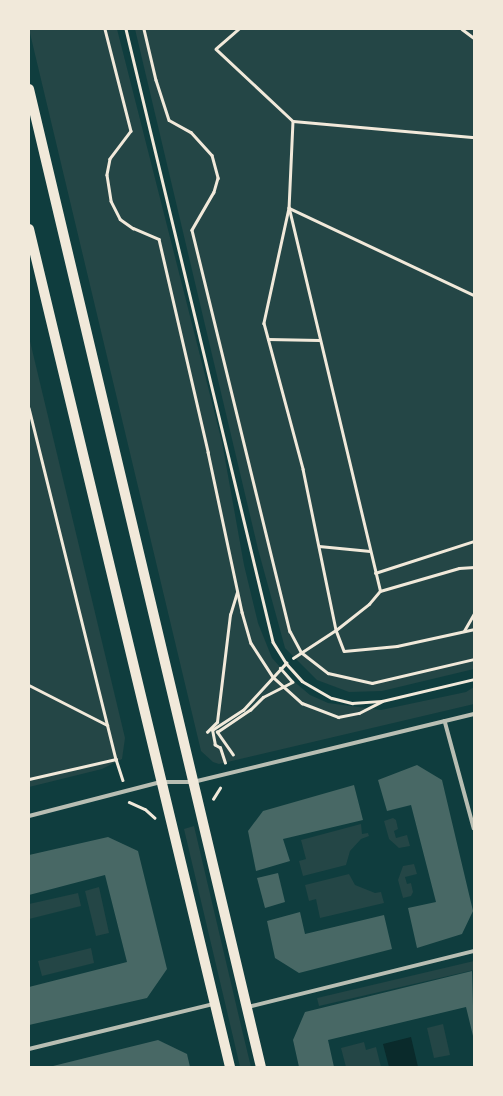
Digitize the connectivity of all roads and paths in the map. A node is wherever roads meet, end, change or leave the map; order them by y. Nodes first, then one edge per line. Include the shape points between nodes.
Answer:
1 (105, 29) edge
2 (126, 29) edge
3 (144, 29) edge
4 (239, 29) edge
5 (462, 29) edge
6 (474, 38) edge
7 (29, 90) edge
8 (294, 121) junction
9 (474, 137) edge
10 (289, 208) junction
11 (29, 229) edge
12 (474, 295) edge
13 (268, 339) junction
14 (319, 340) junction
15 (29, 408) edge
16 (474, 541) edge
17 (319, 546) junction
18 (370, 550) junction
19 (474, 567) edge
20 (375, 573) junction
21 (237, 591) junction
22 (380, 591) junction
23 (474, 614) edge
24 (474, 629) edge
25 (336, 630) junction
26 (464, 631) junction
27 (301, 652) junction
28 (293, 658) dead end
29 (474, 659) edge
30 (286, 663) junction
31 (280, 668) junction
32 (273, 677) junction
33 (474, 679) edge
34 (29, 685) edge
35 (282, 686) junction
36 (382, 701) junction
37 (474, 714) edge
38 (445, 720) junction
39 (107, 725) junction
40 (207, 732) dead end
41 (233, 755) dead end
42 (116, 759) junction
43 (225, 760) dead end
44 (122, 776) dead end
45 (29, 779) edge
46 (160, 782) junction
47 (193, 782) junction
48 (225, 784) dead end
49 (129, 803) dead end
50 (212, 804) dead end
51 (29, 816) edge
52 (155, 819) dead end
53 (474, 828) edge
54 (474, 951) edge
55 (215, 1004) junction
56 (247, 1007) junction
57 (29, 1049) edge
58 (230, 1067) edge
59 (261, 1067) edge

1 - 21 path via 131,131 110,159 107,175 111,201 120,219 133,228 159,239
2 - 30 path via 273,642
3 - 27 path via 169,120 191,132 212,155 218,178 214,192 192,230 290,631
4 - 8 path via 216,49
5 - 6 path
7 - 47 main road
8 - 9 path
8 - 10 path
10 - 12 path
10 - 13 path via 264,323
10 - 14 path
11 - 46 main road
13 - 14 path
13 - 17 path via 303,469
14 - 18 path
15 - 39 path
16 - 20 path
17 - 18 path
17 - 25 path
18 - 20 path
19 - 22 path via 459,568
20 - 22 path
21 - 32 path via 251,643
21 - 40 path via 230,615 217,722
22 - 25 path via 369,604
23 - 26 path
24 - 26 path
25 - 26 path via 344,651 397,646
25 - 27 path
27 - 28 path
27 - 29 path via 328,673 372,683
30 - 31 path
30 - 36 path via 302,681 332,698 352,703
31 - 32 path
31 - 35 path via 292,682
32 - 35 path
32 - 43 path via 243,710 212,730 215,745 220,748
33 - 36 path
34 - 39 path
35 - 36 path via 302,703 338,717 359,713
35 - 41 path via 217,732
37 - 38 street
38 - 47 street
38 - 53 street
39 - 42 path
42 - 44 path
42 - 45 path
46 - 47 street
46 - 51 street
46 - 55 main road
47 - 56 main road
48 - 50 path via 216,792
49 - 52 path via 145,809
54 - 56 street
55 - 57 street
55 - 58 main road
56 - 59 main road

